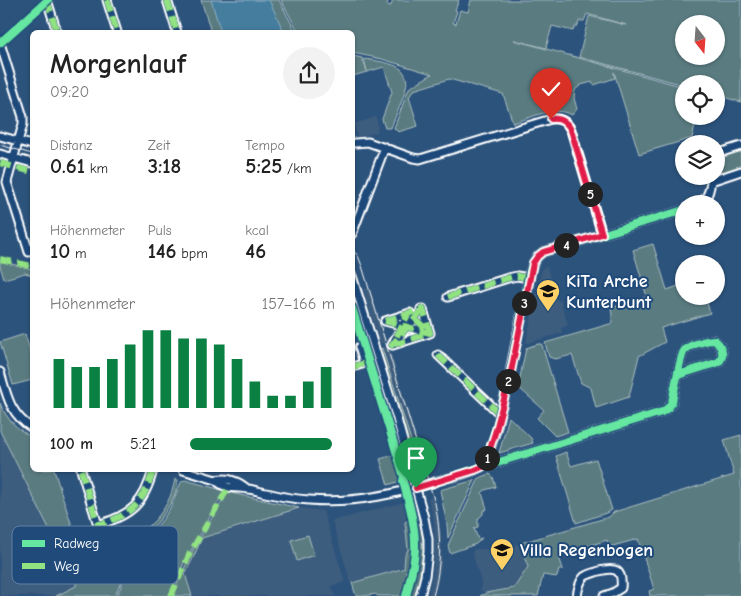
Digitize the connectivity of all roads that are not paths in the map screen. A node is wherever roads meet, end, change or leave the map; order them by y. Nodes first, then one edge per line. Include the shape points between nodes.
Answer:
1 (47, 0) edge
2 (108, 0) edge
3 (167, 0) edge
4 (56, 30) edge
5 (116, 30) edge
6 (176, 30) edge
7 (0, 43) edge
8 (0, 136) edge
9 (19, 141) junction
10 (355, 143) dead end
11 (30, 144) edge
12 (741, 146) edge
13 (384, 148) junction
14 (725, 150) edge
15 (0, 154) edge
16 (14, 158) junction
17 (30, 162) edge
18 (741, 171) edge
19 (725, 175) edge
20 (675, 213) edge
21 (355, 226) edge
22 (602, 234) junction
23 (29, 252) dead end
24 (529, 278) junction
25 (355, 286) edge
26 (448, 297) dead end
27 (412, 316) junction
28 (405, 326) junction
29 (430, 334) junction
30 (359, 347) edge
31 (438, 355) dead end
32 (355, 366) edge
33 (0, 372) edge
34 (678, 374) junction
35 (500, 414) junction
36 (30, 427) edge
37 (484, 464) junction
38 (81, 472) edge
39 (152, 472) edge
40 (189, 472) edge
41 (416, 488) junction
42 (98, 525) joint
43 (420, 596) edge
44 (577, 596) edge
45 (604, 596) edge

1 - 4 street
2 - 5 street
3 - 6 street
7 - 9 street via 23,117
8 - 9 street
9 - 11 street
9 - 16 street
10 - 13 street via 368,142
12 - 14 street
13 - 21 street
13 - 22 street via 420,159 551,119 562,120 571,130
15 - 16 street
16 - 17 street
16 - 23 street via 7,184
18 - 19 street
20 - 22 street
22 - 24 street via 543,252 533,263
24 - 26 street via 508,278
24 - 35 street
25 - 41 street
27 - 28 street
27 - 28 street via 384,321
27 - 29 street
27 - 29 street via 423,309
28 - 29 street
28 - 29 street via 392,345
30 - 32 street via 367,363
31 - 35 street
33 - 36 street via 13,410
34 - 34 street via 719,362 723,355 720,345 709,340 685,349
34 - 37 street via 672,402 662,412
35 - 37 street
37 - 41 street
38 - 42 street
39 - 42 street via 145,494 135,507 118,519
40 - 41 street via 236,489 327,501 377,497
41 - 43 street via 428,539
44 - 45 street via 586,576 608,569 617,570 621,588

